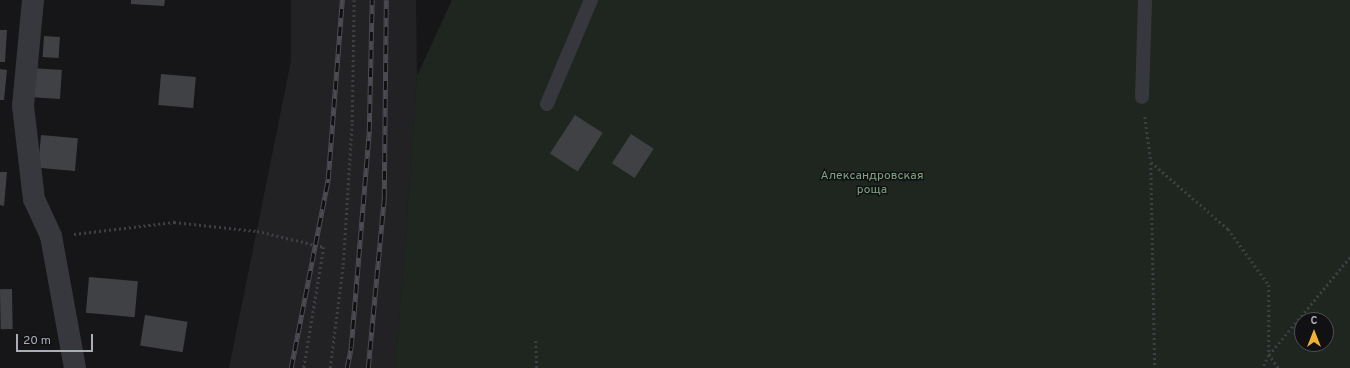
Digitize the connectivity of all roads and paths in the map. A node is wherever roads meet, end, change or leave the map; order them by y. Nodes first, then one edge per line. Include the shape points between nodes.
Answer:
1 (33, 0) edge
2 (354, 0) edge
3 (591, 0) edge
4 (1145, 0) edge
5 (1142, 96) joint
6 (547, 104) dead end
7 (1151, 162) junction
8 (51, 236) junction
9 (1350, 257) edge
10 (536, 341) dead end
11 (1269, 355) junction
12 (76, 368) edge
13 (304, 368) edge
14 (330, 368) edge
15 (537, 368) edge
16 (1155, 368) edge
17 (1263, 368) edge
18 (1278, 368) edge

1 - 8 street via 23,106 34,199
2 - 14 path via 351,146 343,265
3 - 6 lane
4 - 5 lane
5 - 7 path
7 - 11 path via 1228,229 1269,285
7 - 16 path
8 - 12 street
8 - 13 path via 174,222 257,231 324,247
9 - 11 path
10 - 15 path
11 - 17 path
11 - 18 path

